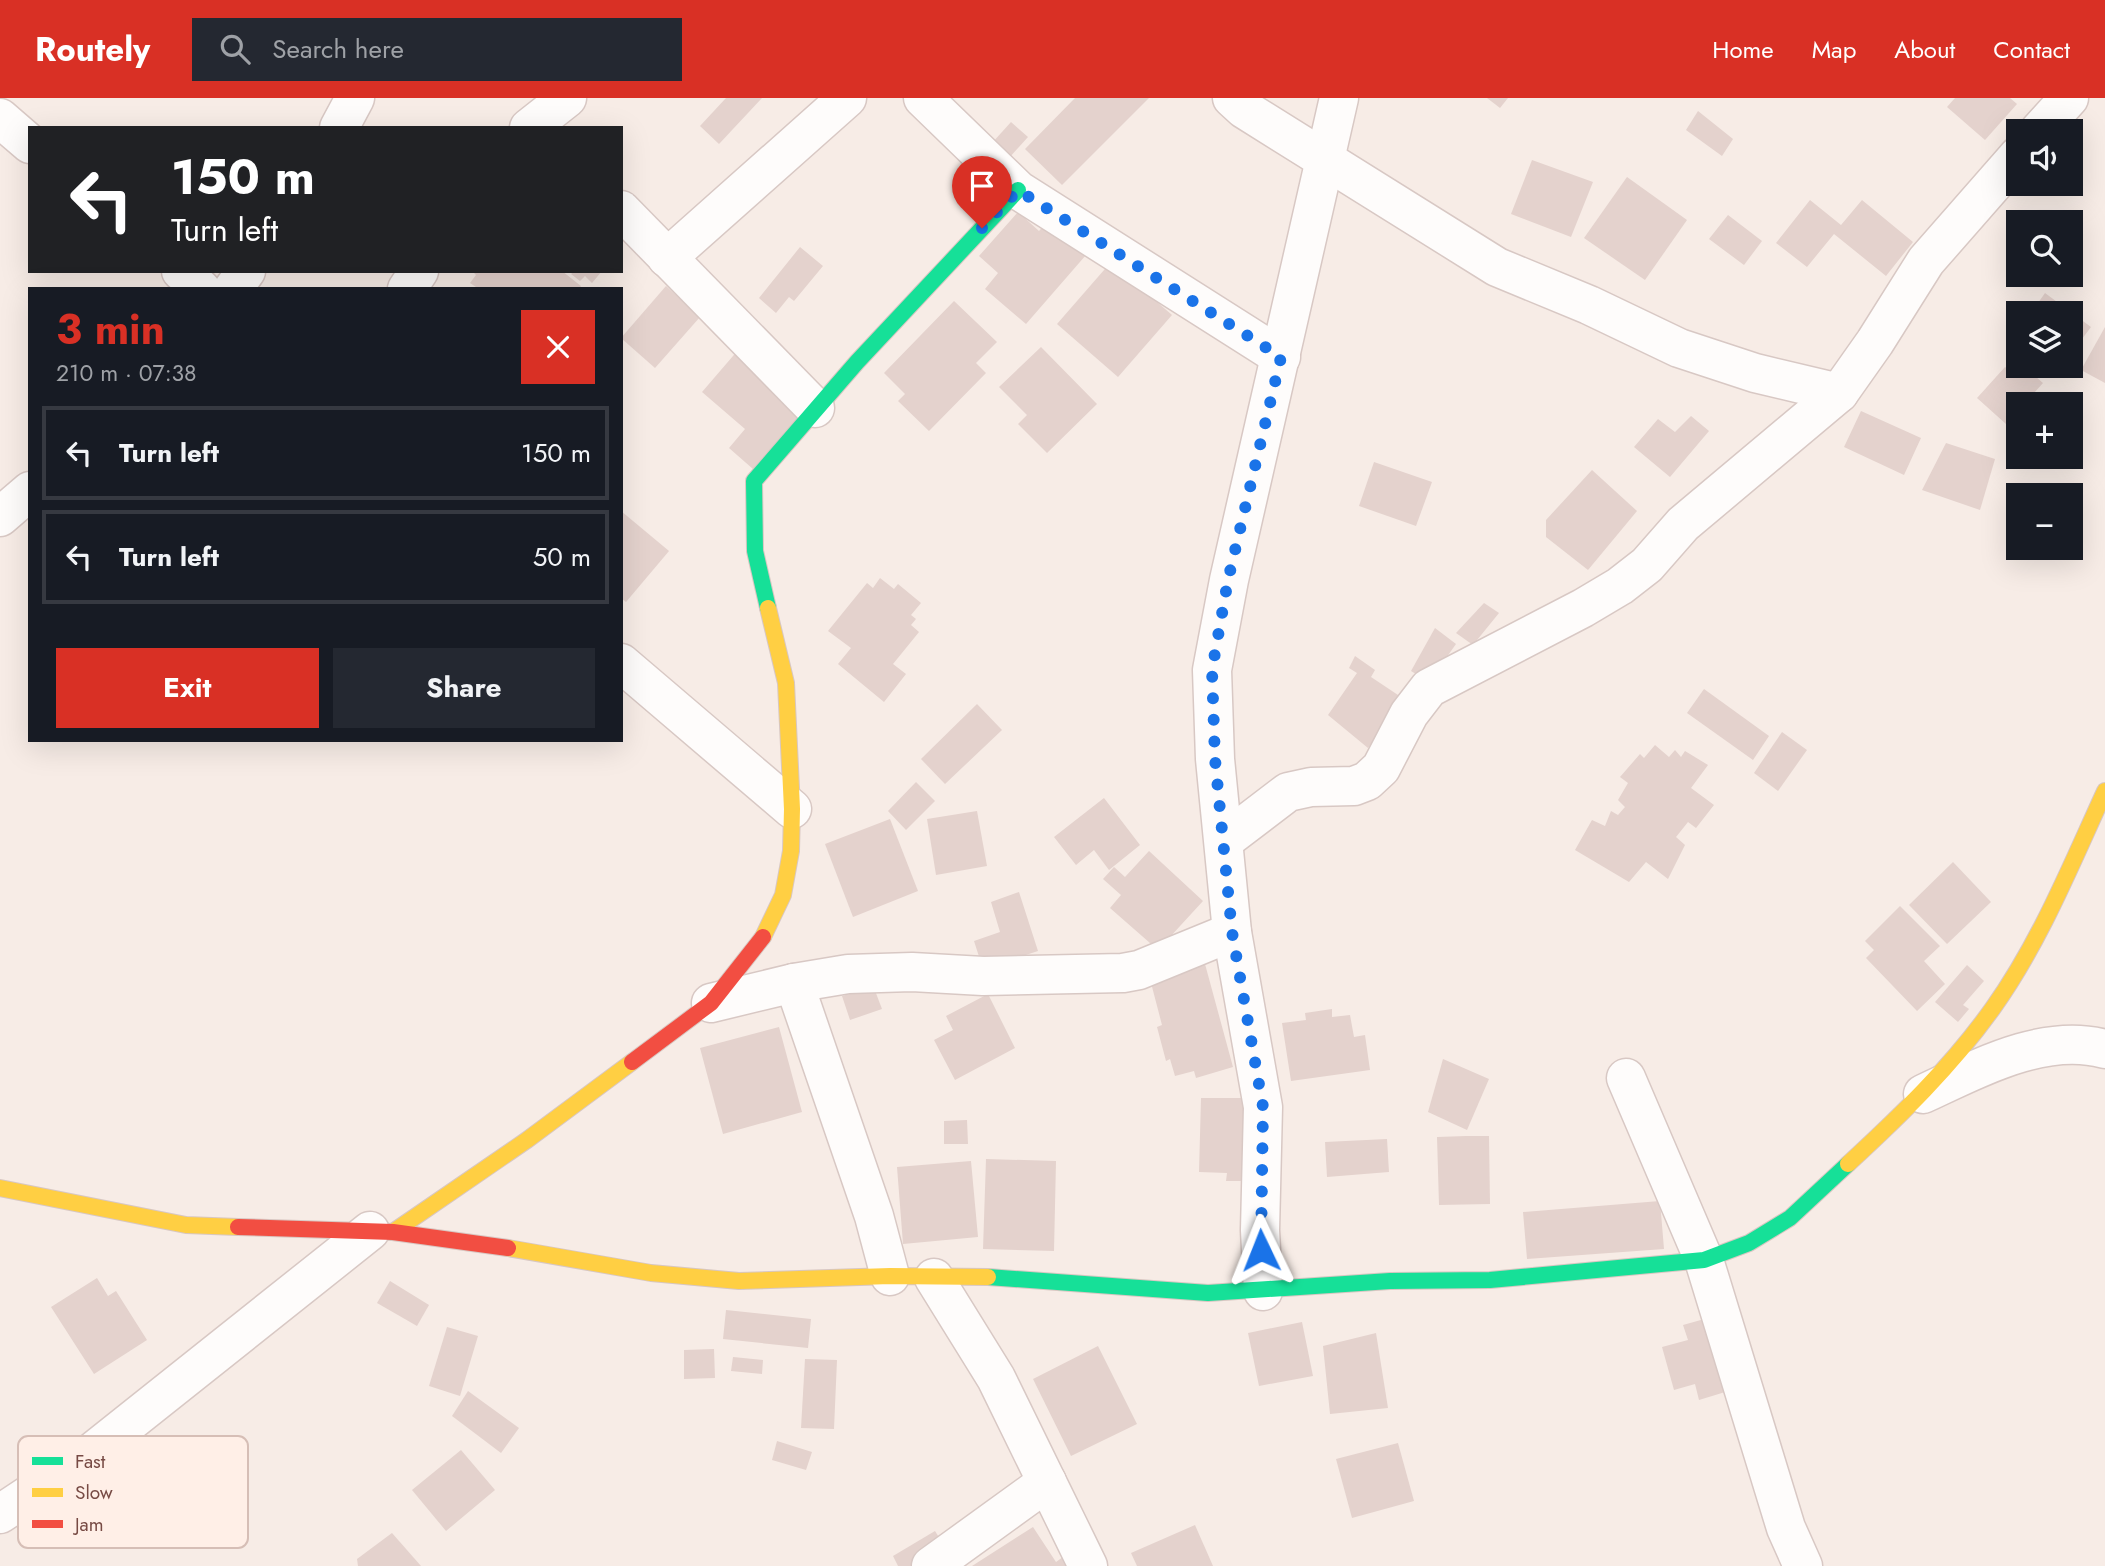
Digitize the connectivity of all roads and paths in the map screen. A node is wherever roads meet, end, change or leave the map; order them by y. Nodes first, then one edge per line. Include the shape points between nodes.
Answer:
1 (355, 98) edge
2 (567, 98) edge
3 (847, 98) edge
4 (923, 98) edge
5 (1232, 98) edge
6 (1339, 98) edge
7 (2069, 98) edge
8 (0, 118) edge
9 (2050, 119) edge
10 (340, 126) edge
11 (536, 126) edge
12 (28, 142) edge
13 (1325, 158) junction
14 (2006, 170) edge
15 (1018, 190) junction
16 (623, 212) edge
17 (667, 258) junction
18 (183, 273) edge
19 (199, 287) edge
20 (1281, 357) junction
21 (1839, 393) junction
22 (816, 408) junction
23 (28, 493) edge
24 (0, 517) edge
25 (623, 665) edge
26 (2105, 791) edge
27 (792, 809) junction
28 (1225, 840) junction
29 (1232, 932) junction
30 (794, 983) junction
31 (711, 1003) junction
32 (2105, 1049) edge
33 (1626, 1078) dead end
34 (1923, 1094) junction
35 (0, 1188) edge
36 (382, 1232) junction
37 (1704, 1260) junction
38 (890, 1276) junction
39 (934, 1278) junction
40 (1263, 1291) junction
41 (114, 1436) edge
42 (1047, 1482) junction
43 (18, 1502) edge
44 (0, 1514) edge
45 (931, 1566) edge
46 (1088, 1566) edge
47 (1803, 1566) edge

1 - 10 street
2 - 11 street
3 - 17 street
4 - 15 street
5 - 13 street
6 - 13 street
7 - 9 street
8 - 12 street
13 - 20 street
13 - 21 street via 1497,267 1679,348
14 - 21 street via 1926,261
15 - 20 street
15 - 22 street
16 - 17 street
17 - 22 street
18 - 19 street
20 - 28 street via 1228,580 1212,670 1215,759
21 - 28 street via 1683,524 1647,565 1620,586 1429,688 1409,714 1381,768 1367,781 1288,792
22 - 27 street via 752,486 755,551 786,683
23 - 24 street
25 - 27 street
26 - 34 street via 2051,910 1993,1008
27 - 31 street via 792,851 783,895 767,931
28 - 29 street
29 - 30 street via 1139,970 1123,972 848,974
29 - 40 street via 1263,1107
30 - 31 street
30 - 38 street
31 - 36 street via 527,1140
32 - 34 street via 2059,1044 2038,1049 1972,1071
33 - 37 street
34 - 37 street via 1790,1218 1749,1243
35 - 36 street via 186,1225
36 - 38 street via 473,1242 650,1273 739,1281
36 - 41 street
37 - 40 street via 1490,1280 1390,1281
37 - 47 street via 1786,1528
38 - 39 street
39 - 40 street via 1028,1278 1208,1293
39 - 42 street via 996,1378
42 - 45 street
42 - 46 street
43 - 44 street

